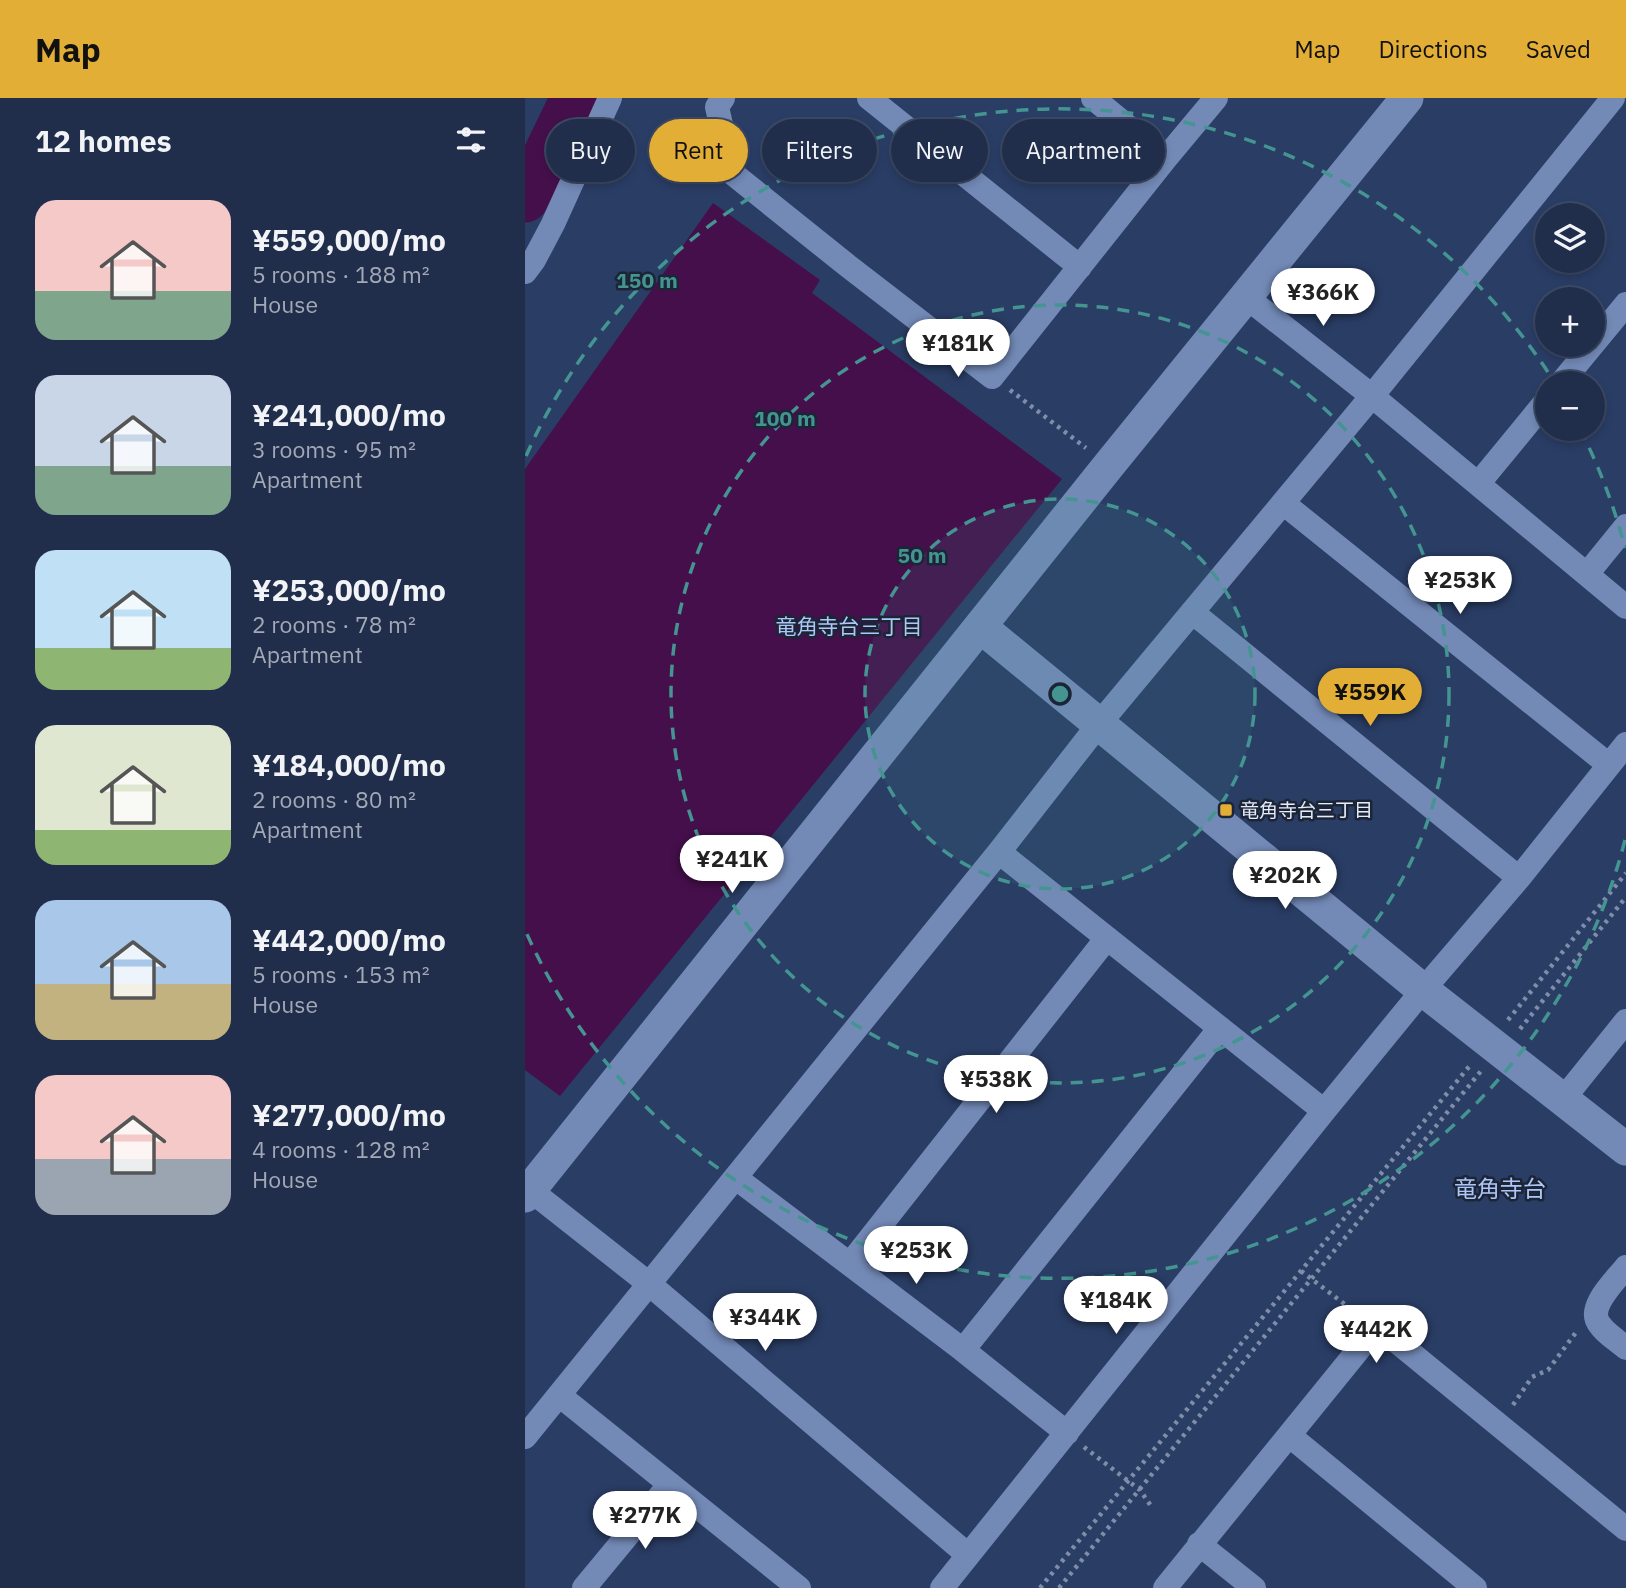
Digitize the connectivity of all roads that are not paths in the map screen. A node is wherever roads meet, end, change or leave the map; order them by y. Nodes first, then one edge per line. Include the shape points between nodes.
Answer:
1 (610, 98) edge
2 (723, 98) edge
3 (869, 98) edge
4 (1093, 98) edge
5 (1216, 98) edge
6 (1407, 98) edge
7 (1613, 98) edge
8 (1166, 158) junction
9 (1080, 267) junction
10 (525, 272) edge
11 (1246, 296) junction
12 (1626, 304) edge
13 (1571, 371) edge
14 (1372, 396) junction
15 (1535, 415) edge
16 (1478, 484) junction
17 (1283, 503) junction
18 (1626, 526) edge
19 (1587, 574) junction
20 (1626, 607) edge
21 (1192, 612) junction
22 (982, 628) junction
23 (1100, 724) junction
24 (1626, 744) edge
25 (1609, 765) junction
26 (999, 852) junction
27 (1520, 878) junction
28 (1107, 938) junction
29 (1423, 990) junction
30 (1626, 1021) edge
31 (1220, 1028) junction
32 (1564, 1098) junction
33 (1324, 1111) junction
34 (1626, 1149) edge
35 (736, 1178) junction
36 (527, 1193) edge
37 (850, 1264) junction
38 (1626, 1267) edge
39 (648, 1283) junction
40 (1626, 1348) edge
41 (963, 1350) junction
42 (559, 1395) junction
43 (1067, 1433) junction
44 (1290, 1436) junction
45 (525, 1437) edge
46 (670, 1484) junction
47 (1626, 1529) edge
48 (1199, 1544) junction
49 (968, 1555) junction
50 (786, 1584) edge
51 (584, 1588) edge
52 (942, 1588) edge
53 (1165, 1588) edge
54 (1254, 1588) edge
55 (1475, 1588) edge

1 - 10 street via 553,224
2 - 9 street via 717,107 732,173 992,377
3 - 9 street
4 - 8 street
5 - 8 street
6 - 11 street
7 - 14 street
8 - 9 street
11 - 14 street
11 - 22 street
12 - 13 street
14 - 16 street
14 - 17 street
15 - 16 street
16 - 19 street
17 - 21 street
17 - 25 street
18 - 19 street
19 - 20 street
21 - 23 street
21 - 27 street
22 - 23 street
22 - 36 street
23 - 26 street
23 - 29 street
24 - 25 street
25 - 27 street
26 - 28 street
26 - 35 street
27 - 29 street
28 - 31 street
28 - 37 street
29 - 32 street
29 - 33 street
30 - 32 street
31 - 33 street
31 - 41 street
32 - 34 street
33 - 43 street
35 - 37 street
35 - 39 street
36 - 39 street
37 - 41 street
38 - 40 street via 1598,1303 1596,1320
39 - 42 street
39 - 49 street
41 - 43 street
42 - 45 street
42 - 46 street
43 - 49 street
44 - 47 street via 1369,1338 1385,1332
44 - 48 street
44 - 55 street
46 - 50 street
46 - 51 street
48 - 53 street
48 - 54 street
49 - 52 street

